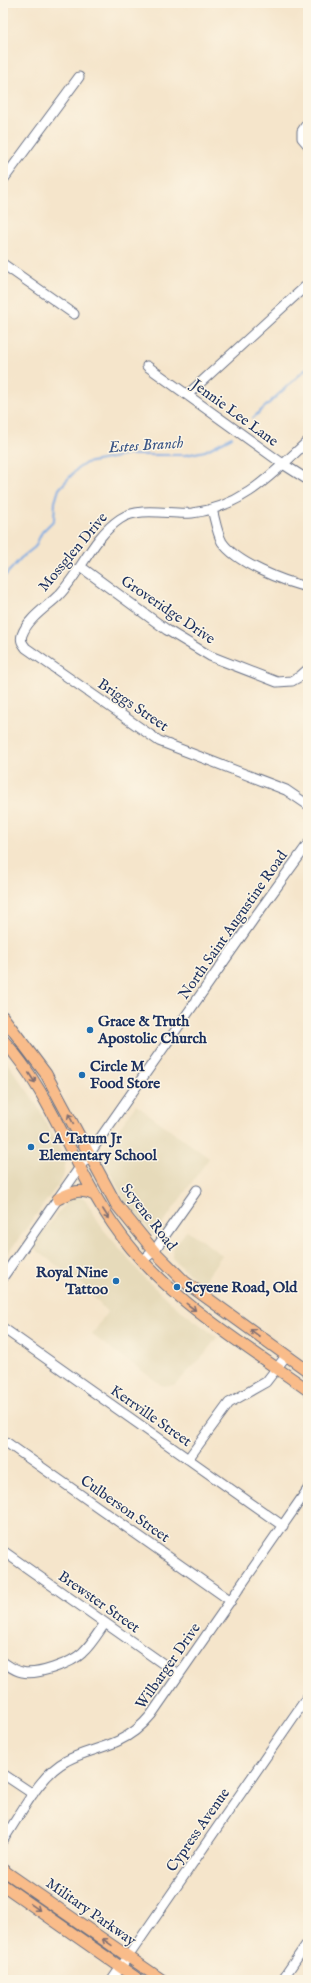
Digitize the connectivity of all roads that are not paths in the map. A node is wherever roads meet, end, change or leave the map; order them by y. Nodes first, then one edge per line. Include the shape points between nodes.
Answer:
1 (79, 77) dead end
2 (308, 122) edge
3 (308, 145) edge
4 (3, 180) edge
5 (3, 264) edge
6 (308, 284) edge
7 (74, 314) dead end
8 (147, 366) dead end
9 (187, 395) junction
10 (308, 441) edge
11 (282, 464) junction
12 (308, 480) edge
13 (212, 509) junction
14 (81, 567) junction
15 (308, 587) edge
16 (21, 639) joint
17 (308, 668) edge
18 (308, 805) edge
19 (308, 844) edge
20 (3, 1017) edge
21 (3, 1040) edge
22 (89, 1154) junction
23 (80, 1168) junction
24 (197, 1190) dead end
25 (94, 1195) junction
26 (58, 1199) junction
27 (154, 1251) junction
28 (142, 1261) junction
29 (3, 1277) edge
30 (3, 1328) edge
31 (286, 1356) junction
32 (277, 1368) junction
33 (308, 1371) edge
34 (308, 1390) edge
35 (3, 1440) edge
36 (188, 1459) junction
37 (308, 1489) edge
38 (283, 1526) junction
39 (3, 1551) edge
40 (231, 1601) junction
41 (105, 1623) junction
42 (3, 1662) edge
43 (179, 1675) junction
44 (308, 1696) edge
45 (3, 1774) edge
46 (33, 1794) junction
47 (3, 1840) edge
48 (3, 1870) edge
49 (3, 1885) edge
50 (308, 1942) edge
51 (128, 1956) junction
52 (120, 1967) junction
53 (112, 1980) edge
54 (139, 1980) edge
55 (162, 1980) edge
56 (282, 1980) edge

1 - 4 street
2 - 3 street via 302,131 302,138
5 - 7 street
6 - 9 street
8 - 9 street, Jennie Lee Lane
9 - 11 street, Jennie Lee Lane
10 - 11 street, Mossglen Drive
11 - 12 street, Jennie Lee Lane
11 - 13 street, Mossglen Drive via 240,499
13 - 14 street, Mossglen Drive via 191,513 150,512 128,516 112,525
13 - 15 street via 220,538 229,550 266,572
14 - 16 street, Mossglen Drive via 37,615 23,632
14 - 17 street, Groveridge Drive via 167,630 210,656 277,682 292,681
16 - 18 street, Briggs Street via 26,648 159,741 286,790
19 - 22 street, North Saint Augustine Road
22 -> 20 main road, Scyene Road via 46,1074
21 -> 23 main road, Scyene Road via 39,1088
22 - 23 street, North Saint Augustine Road
22 - 27 main road, Scyene Road via 116,1204
23 - 25 main road, Scyene Road
23 - 26 street, North Saint Augustine Road
24 - 27 street
25 - 26 main road via 88,1191 75,1191
25 -> 28 main road, Scyene Road via 113,1225
26 - 29 street, North Saint Augustine Road
27 - 28 street
31 -> 27 main road, Scyene Road via 185,1282
28 -> 32 main road, Scyene Road via 186,1303
30 - 36 street, Kerrville Street
31 - 32 street
31 - 33 main road, Scyene Road
32 - 34 main road, Scyene Road
32 - 36 street via 266,1382 229,1403
35 - 40 street, Culberson Street
36 - 38 street, Kerrville Street
37 - 38 street, Wilbarger Drive
38 - 40 street, Wilbarger Drive
39 - 41 street, Brewster Street
40 - 43 street, Wilbarger Drive
41 - 42 street via 88,1647 75,1659 35,1673 14,1669
41 - 43 street, Brewster Street
43 - 46 street, Wilbarger Drive via 143,1725 117,1741 65,1761
44 - 51 street, Cypress Avenue
45 - 46 street
46 - 47 street, Wilbarger Drive
51 -> 48 main road, Military Parkway
49 -> 52 main road, Military Parkway
50 - 56 street
51 - 52 street, Cypress Avenue
51 - 55 main road, Military Parkway
52 - 53 street, Cypress Avenue
52 - 54 main road, Military Parkway

